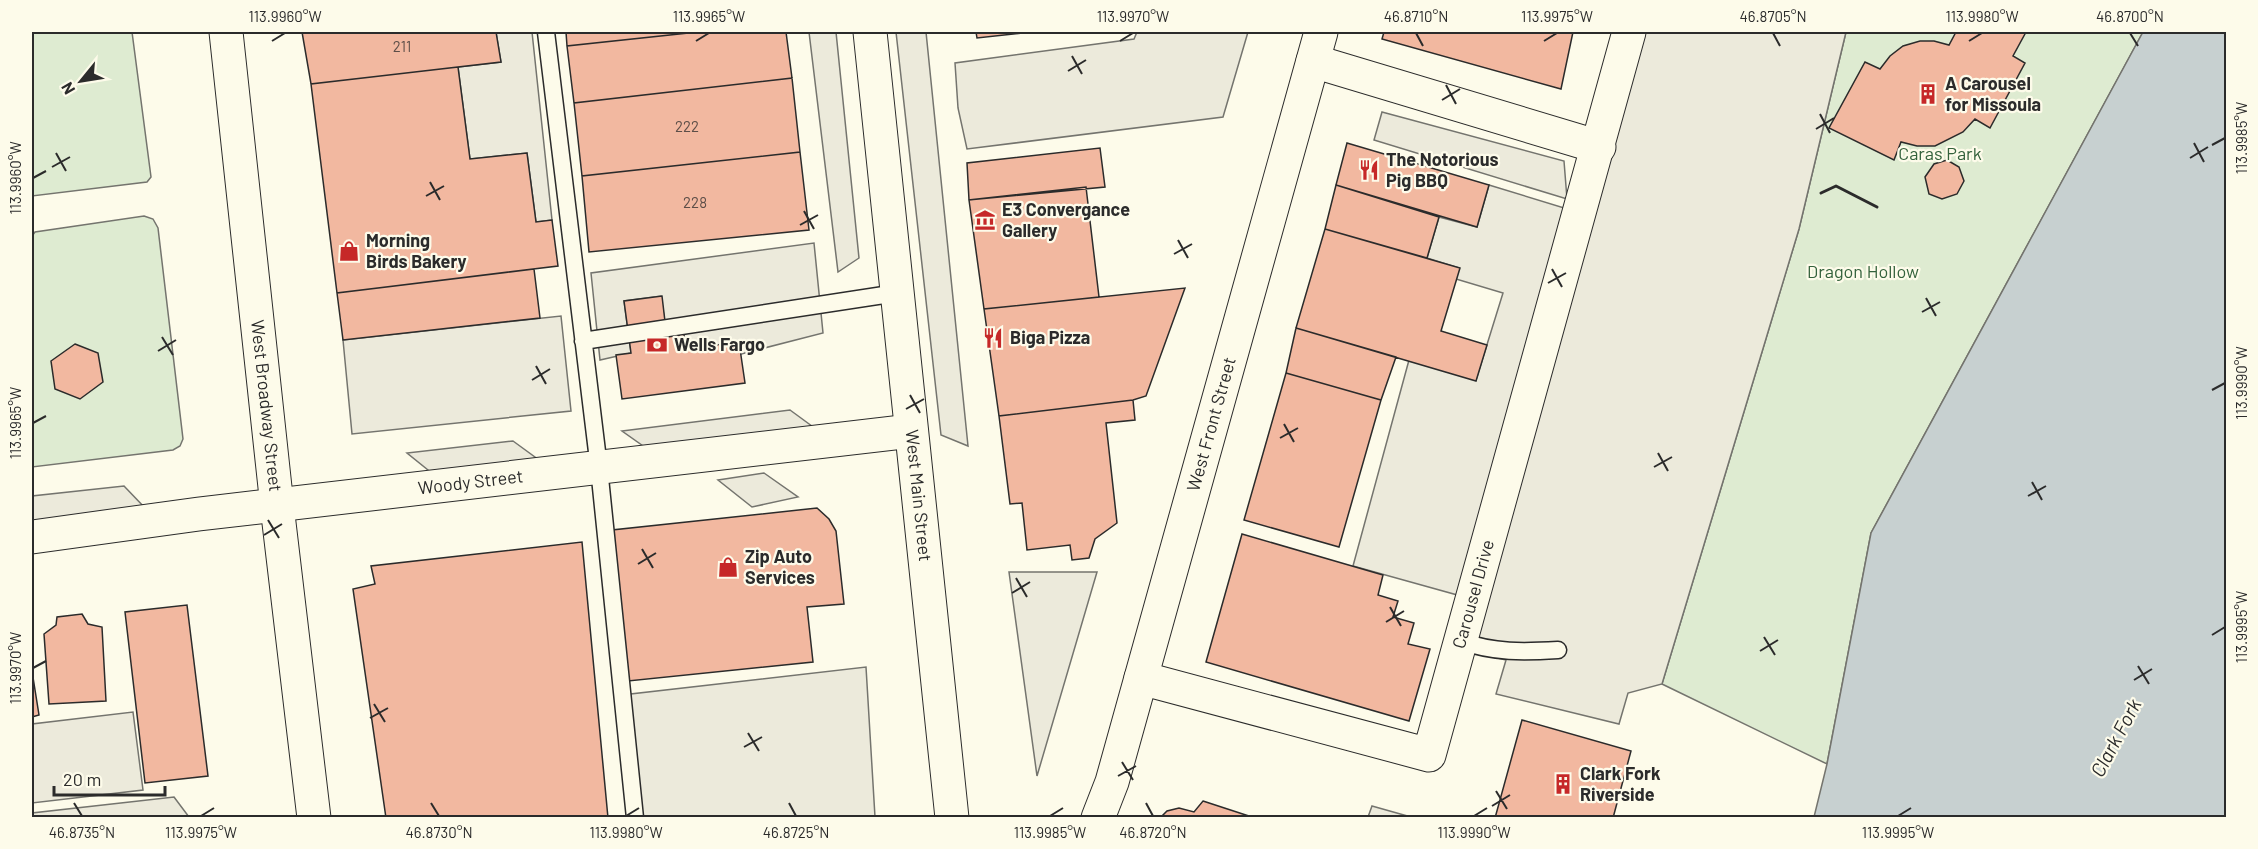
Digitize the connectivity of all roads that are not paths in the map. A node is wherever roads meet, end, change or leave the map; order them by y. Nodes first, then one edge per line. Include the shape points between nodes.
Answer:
1 (226, 32) edge
2 (546, 32) edge
3 (870, 32) edge
4 (1629, 32) edge
5 (1317, 46) edge
6 (1599, 147) junction
7 (897, 292) junction
8 (583, 341) junction
9 (911, 431) junction
10 (599, 468) junction
11 (277, 506) junction
12 (32, 537) edge
13 (1461, 641) junction
14 (1558, 650) dead end
15 (1141, 678) junction
16 (946, 764) junction
17 (1112, 782) junction
18 (314, 818) edge
19 (634, 818) edge
20 (952, 818) edge
21 (969, 818) edge
22 (1086, 818) edge
23 (1098, 818) edge

1 - 11 street, West Broadway Street
2 - 8 lane
3 - 7 street, West Main Street
4 - 6 street, Carousel Drive
5 - 6 street
5 - 15 street, West Front Street
6 - 13 street, Carousel Drive
7 - 8 lane
7 - 9 street, West Main Street
8 - 10 lane
9 - 10 street, Woody Street
9 - 16 street, West Main Street
10 - 11 street, Woody Street
10 - 19 lane
11 - 12 street, Woody Street
11 - 18 street, West Broadway Street
13 - 14 lane via 1478,648 1510,652
13 - 15 street, Carousel Drive via 1429,755
15 - 17 street, West Front Street
16 - 20 street, West Main Street
16 - 21 street via 956,797
17 - 22 street
17 - 23 street, West Front Street

